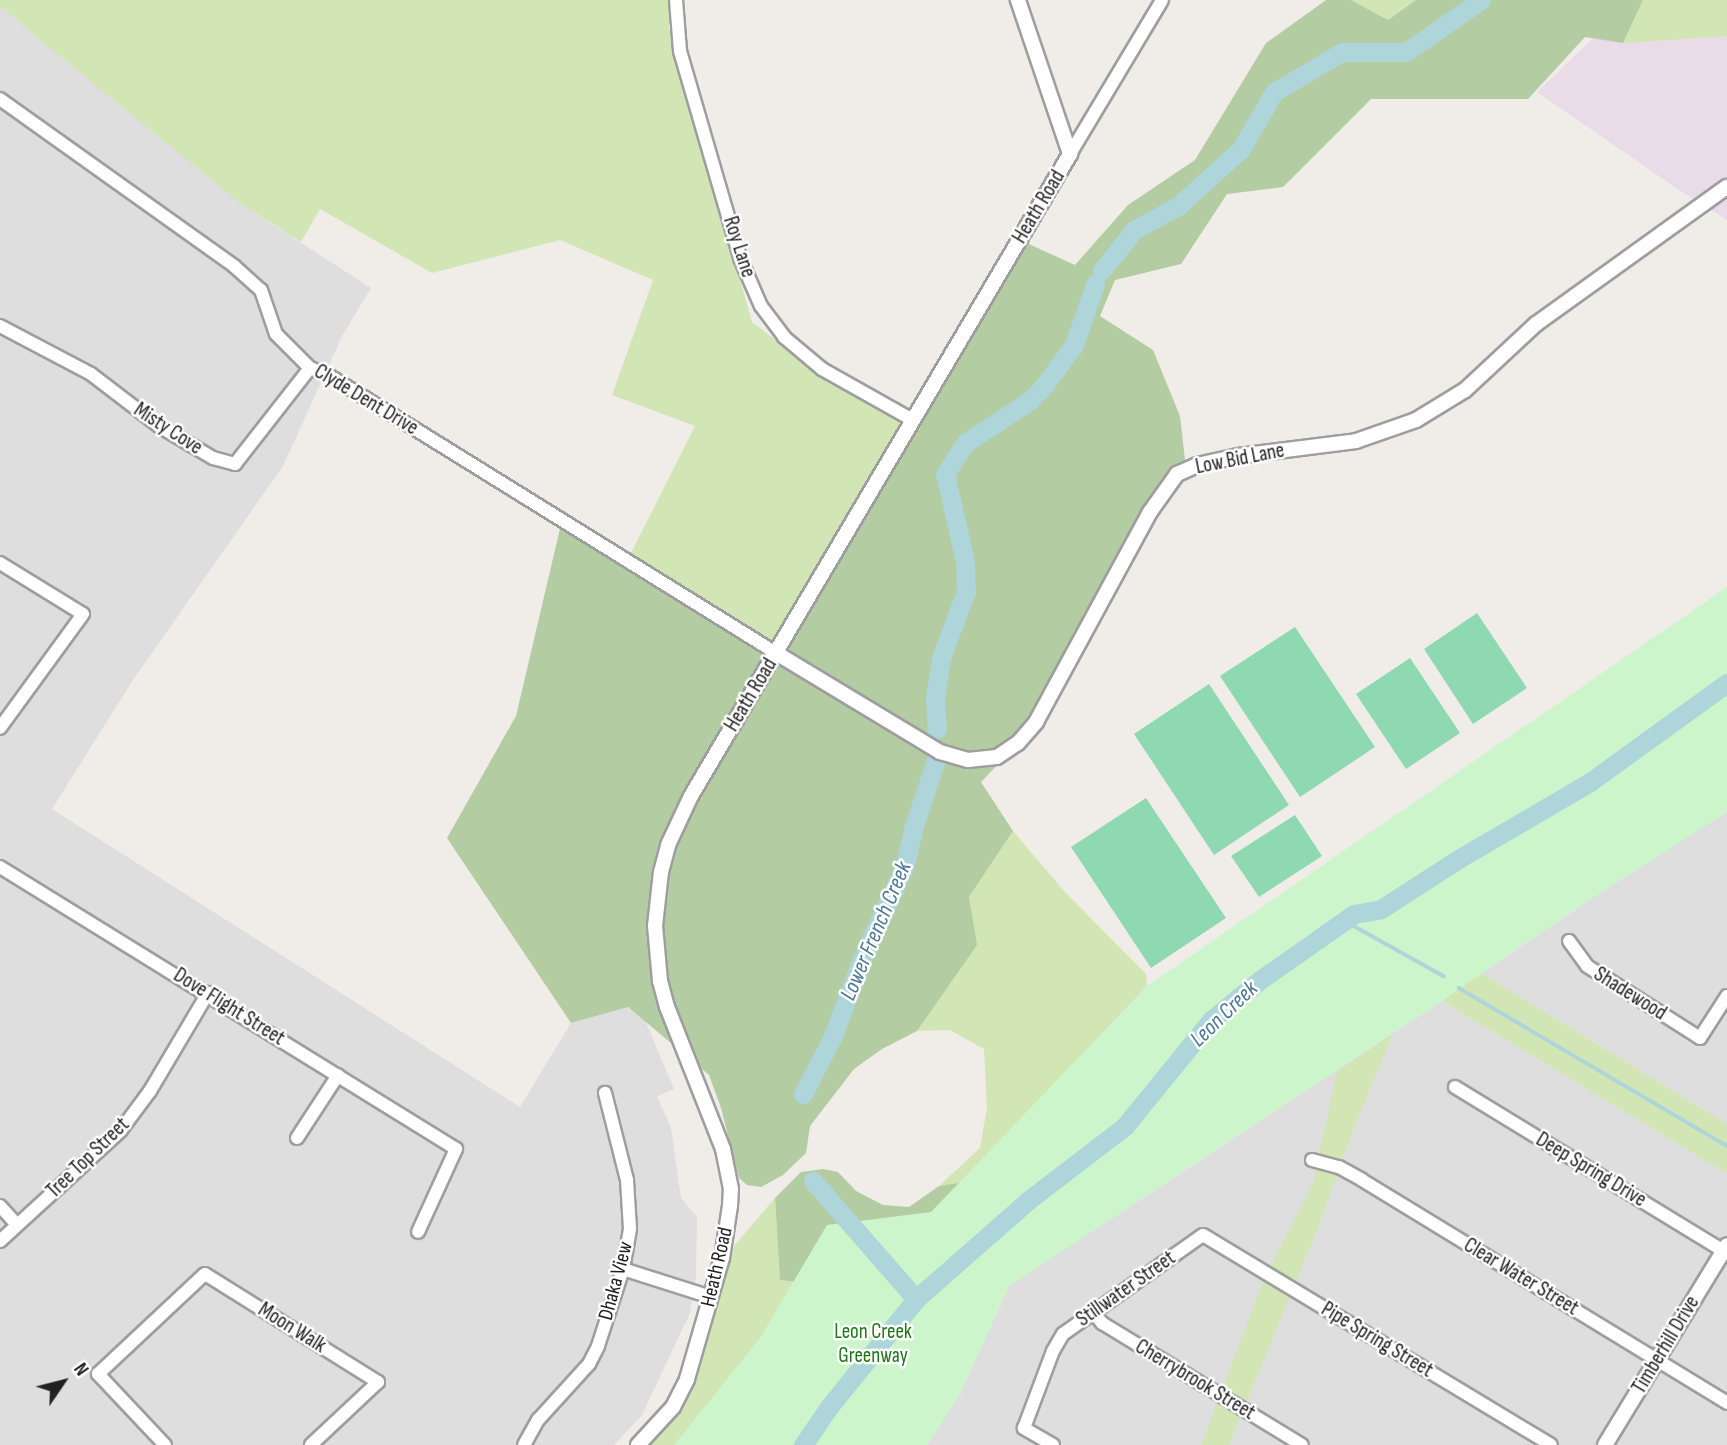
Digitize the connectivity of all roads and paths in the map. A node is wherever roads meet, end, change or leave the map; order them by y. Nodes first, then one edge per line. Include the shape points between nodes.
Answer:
1 (676, 0) edge
2 (1018, 0) edge
3 (1162, 0) edge
4 (0, 99) edge
5 (1070, 154) junction
6 (1727, 187) edge
7 (0, 326) edge
8 (310, 368) junction
9 (913, 420) junction
10 (0, 563) edge
11 (776, 653) junction
12 (4, 714) edge
13 (0, 728) edge
14 (0, 867) edge
15 (1569, 941) dead end
16 (208, 993) junction
17 (1727, 996) edge
18 (338, 1075) junction
19 (1455, 1087) dead end
20 (605, 1093) dead end
21 (297, 1138) dead end
22 (1312, 1160) dead end
23 (0, 1206) edge
24 (17, 1225) junction
25 (418, 1232) dead end
26 (1203, 1235) joint
27 (0, 1241) edge
28 (1726, 1250) edge
29 (622, 1269) junction
30 (711, 1297) junction
31 (1093, 1311) junction
32 (1658, 1360) junction
33 (1727, 1403) edge
34 (165, 1445) edge
35 (312, 1445) edge
36 (524, 1445) edge
37 (638, 1445) edge
38 (1053, 1445) edge
39 (1302, 1445) edge
40 (1552, 1445) edge
41 (1605, 1445) edge

1 - 9 street, Roy Lane via 680,51 740,258 761,306 785,337 822,369
2 - 5 street
3 - 5 street, Heath Road
4 - 8 street, Clyde Dent Drive via 234,266 261,290 276,334
5 - 9 street, Heath Road
6 - 11 street, Low Bid Lane via 1536,324 1465,390 1416,420 1356,441 1238,456 1177,474 1150,512 1036,722 1018,743 997,757 968,760 940,752
7 - 8 street, Misty Cove via 91,374 159,426 213,458 235,464
8 - 11 street, Clyde Dent Drive
9 - 11 street, Heath Road
10 - 12 street via 83,614
11 - 30 street, Heath Road via 678,820 656,899 656,954 667,1007 728,1169 730,1206
12 - 13 street
14 - 16 street, Dove Flight Street
15 - 17 street, Shadewood via 1587,966 1700,1038
16 - 18 street, Dove Flight Street
16 - 24 street, Tree Top Street via 150,1091 121,1130
18 - 21 street
18 - 25 street, Dove Flight Street via 456,1149
19 - 28 street, Deep Spring Drive
20 - 29 street, Dhaka View via 627,1180 629,1229
22 - 32 street, Clear Water Street via 1339,1167 1362,1180
23 - 24 street
24 - 27 street, Tree Top Street
26 - 31 street, Stillwater Street
26 - 40 street, Pipe Spring Street
28 - 32 street, Timberhill Drive
29 - 30 street
29 - 36 street, Dhaka View via 589,1363 538,1420
30 - 37 street, Heath Road via 681,1395
31 - 38 street, Stillwater Street via 1056,1345 1024,1428
31 - 39 street, Cherrybrook Street via 1102,1323
32 - 33 street, Clear Water Street
32 - 41 street, Timberhill Drive
34 - 35 street, Moon Walk via 98,1374 205,1274 378,1382

